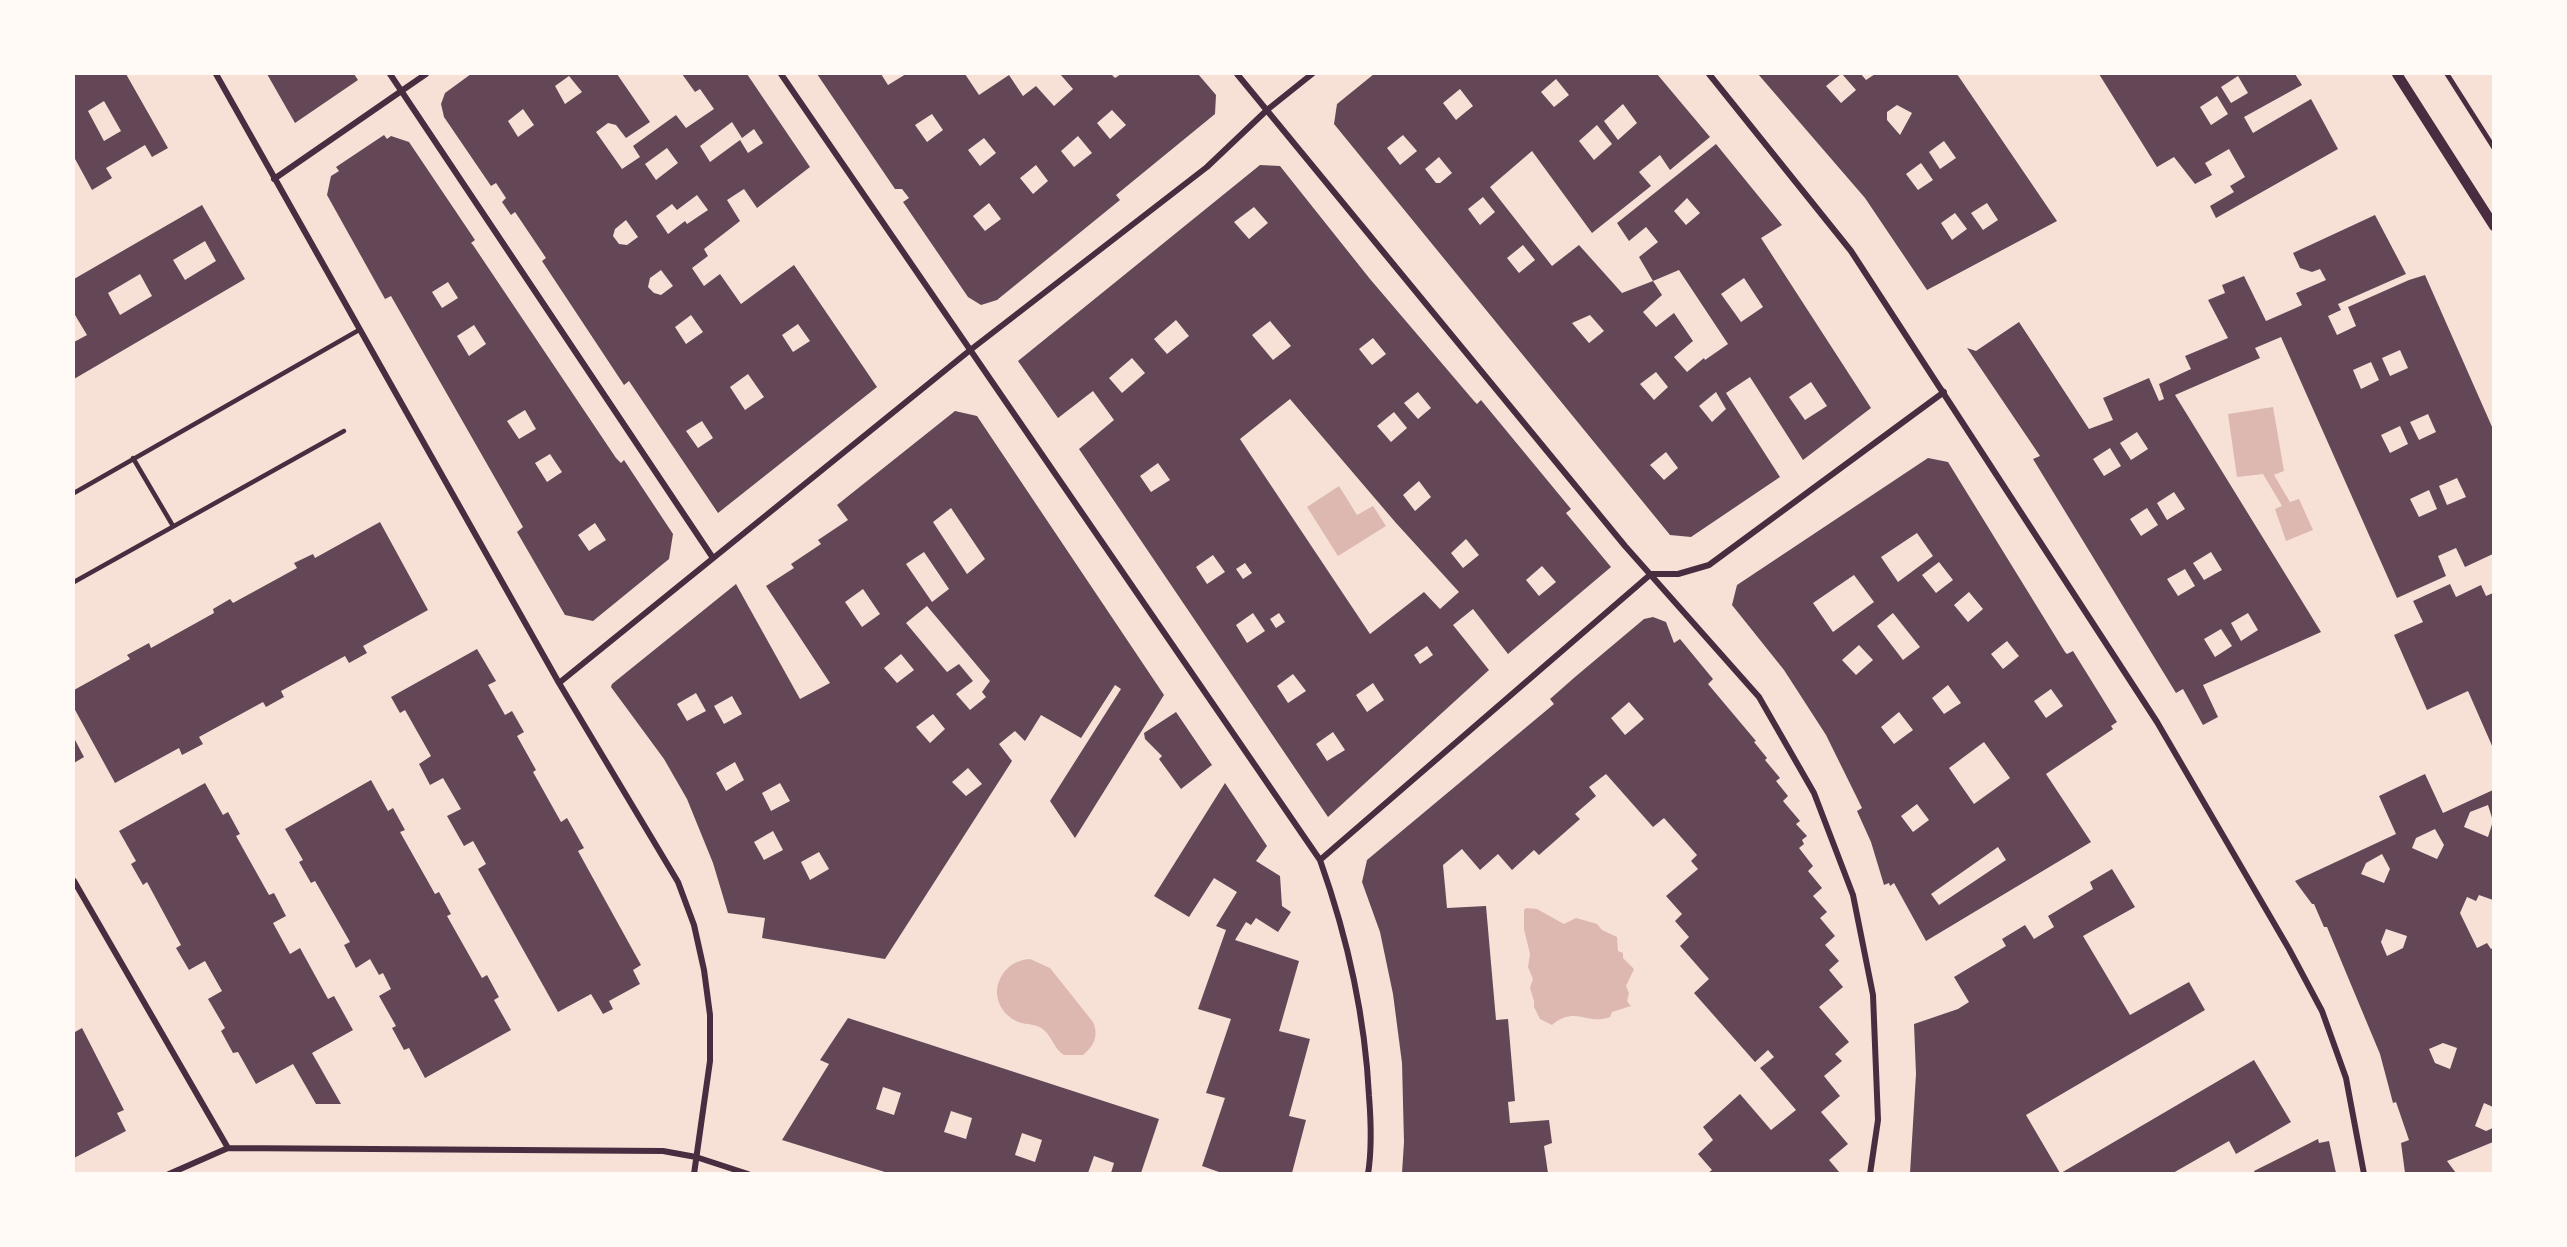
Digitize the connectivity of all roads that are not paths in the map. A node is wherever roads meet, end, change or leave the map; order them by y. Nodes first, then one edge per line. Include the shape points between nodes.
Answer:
1 (216, 74) edge
2 (390, 74) edge
3 (426, 74) edge
4 (781, 74) edge
5 (1237, 74) edge
6 (1312, 74) edge
7 (1709, 74) edge
8 (2397, 74) edge
9 (2447, 74) edge
10 (401, 91) junction
11 (1267, 110) junction
12 (2493, 148) edge
13 (274, 179) junction
14 (2493, 226) edge
15 (359, 330) junction
16 (969, 351) junction
17 (1944, 392) junction
18 (344, 431) dead end
19 (133, 458) junction
20 (74, 493) edge
21 (173, 526) junction
22 (713, 558) junction
23 (1651, 574) junction
24 (74, 582) edge
25 (559, 683) junction
26 (1320, 860) junction
27 (74, 881) edge
28 (228, 1148) junction
29 (696, 1157) junction
30 (169, 1173) edge
31 (694, 1173) edge
32 (748, 1173) edge
33 (1368, 1173) edge
34 (1870, 1173) edge
35 (2364, 1173) edge

1 - 13 street
2 - 10 street
3 - 10 street
4 - 16 street
5 - 11 street
6 - 11 street
7 - 17 street via 1851,251
8 - 14 street
9 - 12 street
10 - 13 street
10 - 22 street
11 - 16 street via 1207,167
11 - 23 street
13 - 15 street
15 - 19 lane
15 - 25 street
16 - 22 street
16 - 26 street
17 - 23 street via 1709,565 1678,574
17 - 35 street via 2157,722 2289,949 2322,1011 2346,1078
18 - 21 lane
19 - 20 lane
19 - 21 lane
21 - 24 lane
22 - 25 street
23 - 26 street
23 - 34 street via 1760,698 1814,793 1853,895 1873,995 1878,1120
25 - 29 street via 678,882 694,926 710,1027 710,1061
26 - 33 street via 1351,958 1360,1011 1371,1118
27 - 28 street
28 - 29 street via 619,1149
28 - 30 street
29 - 31 street
29 - 32 street

